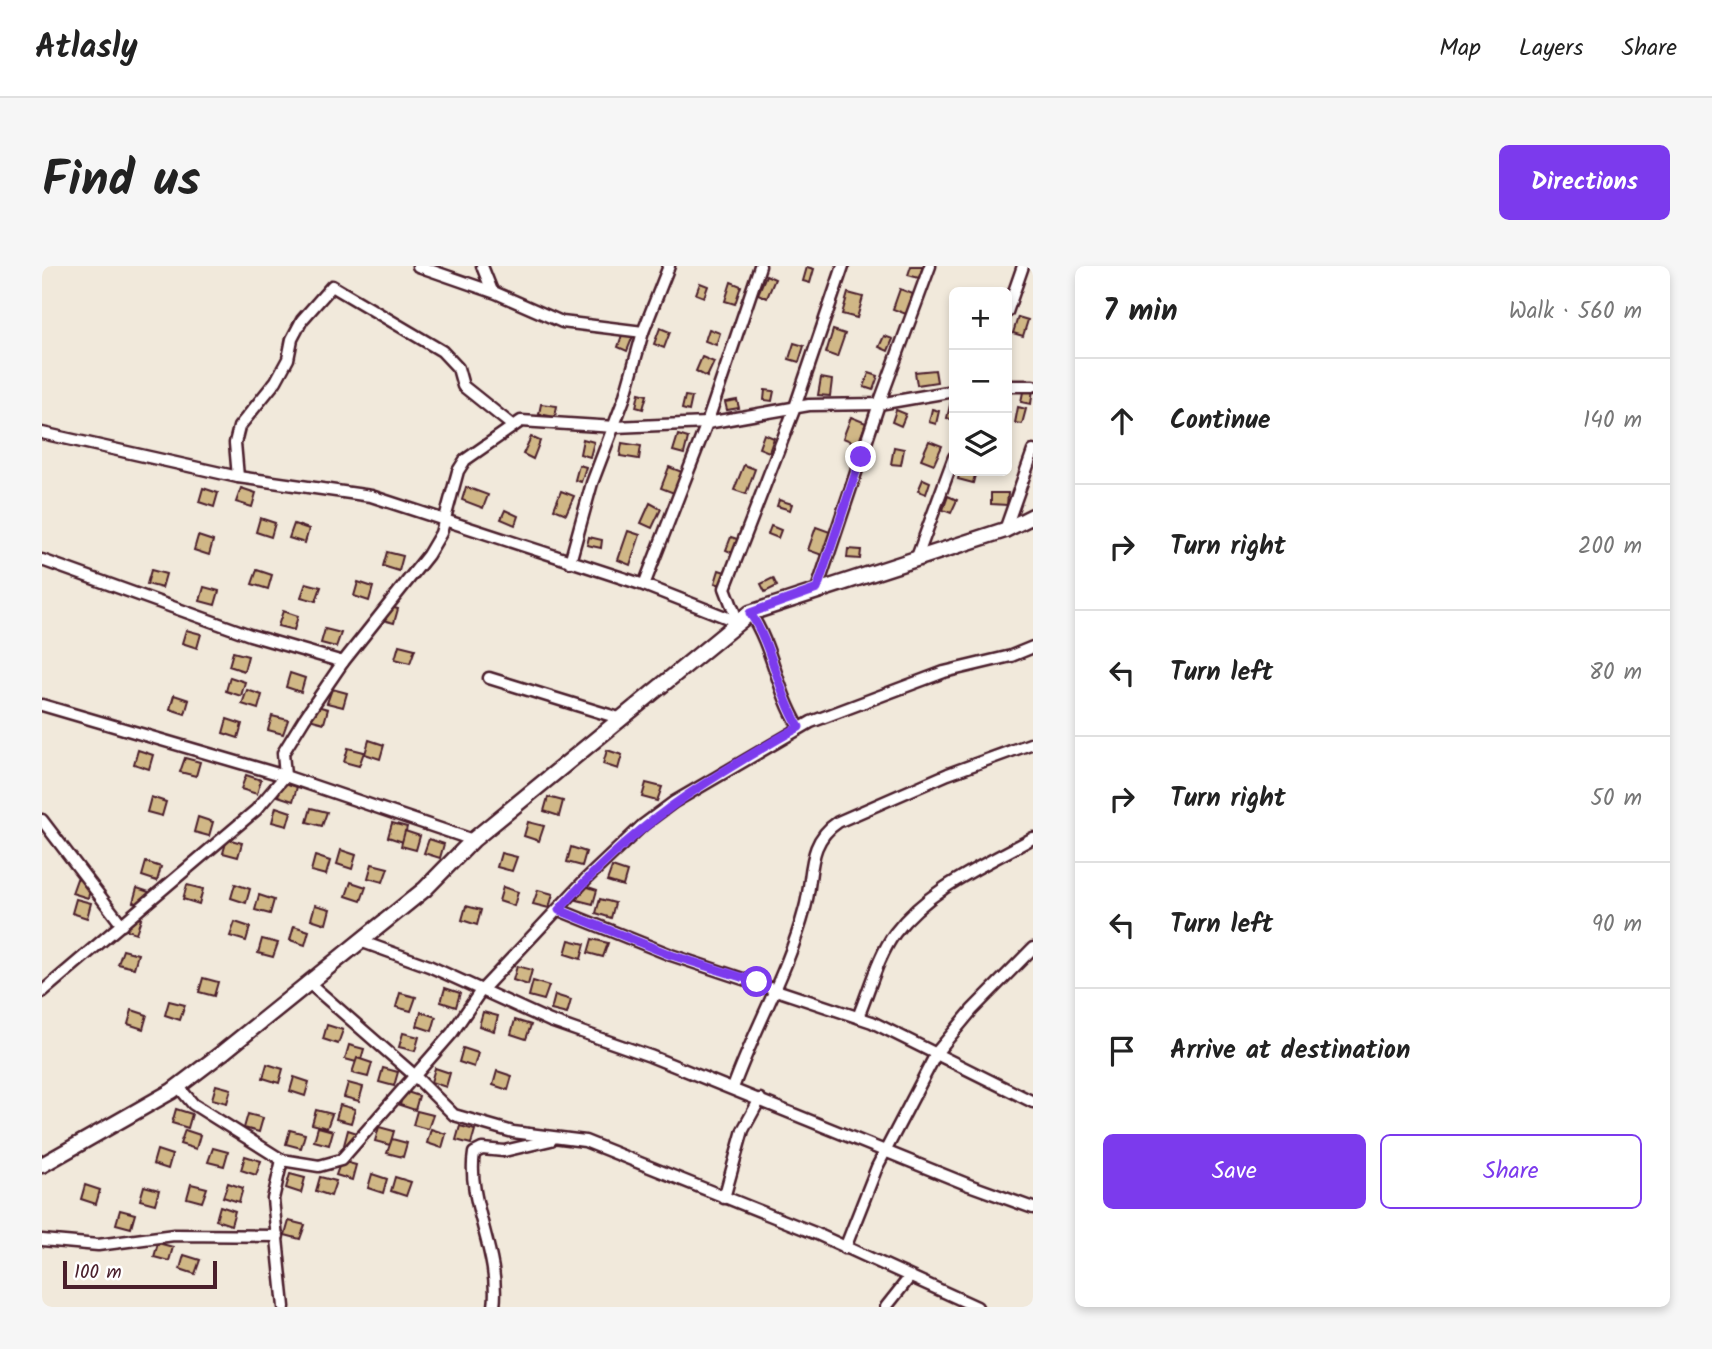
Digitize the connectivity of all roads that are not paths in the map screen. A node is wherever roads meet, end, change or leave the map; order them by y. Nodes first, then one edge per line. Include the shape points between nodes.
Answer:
1 (418, 266) edge
2 (482, 266) edge
3 (669, 266) edge
4 (760, 266) edge
5 (843, 266) edge
6 (930, 266) edge
7 (1023, 266) edge
8 (492, 291) junction
9 (1012, 298) edge
10 (643, 332) junction
11 (1012, 386) edge
12 (1033, 386) edge
13 (949, 392) edge
14 (878, 404) junction
15 (794, 410) junction
16 (707, 423) junction
17 (513, 426) junction
18 (615, 427) junction
19 (42, 433) edge
20 (1033, 451) edge
21 (949, 471) edge
22 (238, 477) junction
23 (1033, 516) edge
24 (445, 522) junction
25 (1005, 530) junction
26 (918, 557) junction
27 (42, 561) edge
28 (570, 562) junction
29 (643, 585) junction
30 (817, 589) junction
31 (744, 617) junction
32 (1033, 647) edge
33 (343, 662) junction
34 (489, 678) dead end
35 (42, 705) edge
36 (622, 719) junction
37 (799, 727) junction
38 (1033, 743) edge
39 (285, 776) junction
40 (42, 820) edge
41 (1033, 838) edge
42 (473, 840) junction
43 (559, 910) junction
44 (122, 925) junction
45 (360, 941) junction
46 (1033, 948) edge
47 (309, 983) junction
48 (778, 990) junction
49 (42, 992) edge
50 (480, 992) junction
51 (858, 1017) junction
52 (937, 1052) junction
53 (413, 1074) junction
54 (178, 1086) junction
55 (733, 1088) junction
56 (760, 1099) junction
57 (1033, 1101) edge
58 (558, 1138) junction
59 (886, 1151) junction
60 (282, 1160) junction
61 (42, 1165) edge
62 (724, 1199) junction
63 (1033, 1208) edge
64 (278, 1236) junction
65 (42, 1240) edge
66 (845, 1248) junction
67 (909, 1278) junction
68 (284, 1307) edge
69 (494, 1307) edge
70 (886, 1307) edge
71 (976, 1307) edge

1 - 8 street
2 - 8 street
3 - 10 street
4 - 16 street
5 - 15 street
6 - 14 street
7 - 9 street
8 - 10 street via 562,322
10 - 18 street
11 - 12 street
13 - 14 street
14 - 15 street via 809,405
14 - 30 street
15 - 16 street
15 - 31 street via 725,588
16 - 18 street
16 - 29 street
17 - 18 street via 522,421
17 - 22 street via 463,387 458,368 442,351 332,286 302,320 276,380 239,427 235,443
17 - 24 street via 465,460
18 - 28 street via 592,483
19 - 22 street
20 - 25 street
21 - 26 street
22 - 24 street via 371,496
23 - 25 street
24 - 28 street
24 - 33 street via 428,555
25 - 26 street
26 - 30 street
27 - 33 street via 250,635
28 - 29 street
29 - 31 street
30 - 31 street
31 - 36 street
31 - 37 street via 760,629 785,704
32 - 37 street via 867,698
33 - 39 street via 284,752
34 - 36 street
35 - 39 street
36 - 42 street
37 - 43 street via 664,809 595,870
38 - 48 street via 948,774 824,831 809,870 805,908
39 - 42 street
39 - 44 street via 256,810
40 - 44 street
41 - 51 street via 948,885 918,908 894,934
42 - 45 street via 425,888
43 - 48 street via 671,955
43 - 50 street
44 - 49 street
45 - 47 street
45 - 50 street via 429,966
46 - 52 street
47 - 53 street
47 - 54 street
48 - 51 street
48 - 55 street via 750,1041
50 - 53 street via 452,1033
50 - 55 street
51 - 52 street
52 - 57 street
52 - 59 street
53 - 58 street via 454,1115 513,1132
53 - 60 street via 341,1160 319,1166
54 - 60 street via 193,1104
54 - 61 street
55 - 56 street
56 - 59 street
56 - 62 street via 743,1130
58 - 62 street via 585,1141
58 - 69 street via 474,1153 470,1173 493,1263
59 - 63 street
59 - 66 street
60 - 64 street via 273,1199
62 - 66 street
64 - 65 street via 174,1235 98,1245
64 - 68 street
66 - 67 street
67 - 70 street
67 - 71 street

